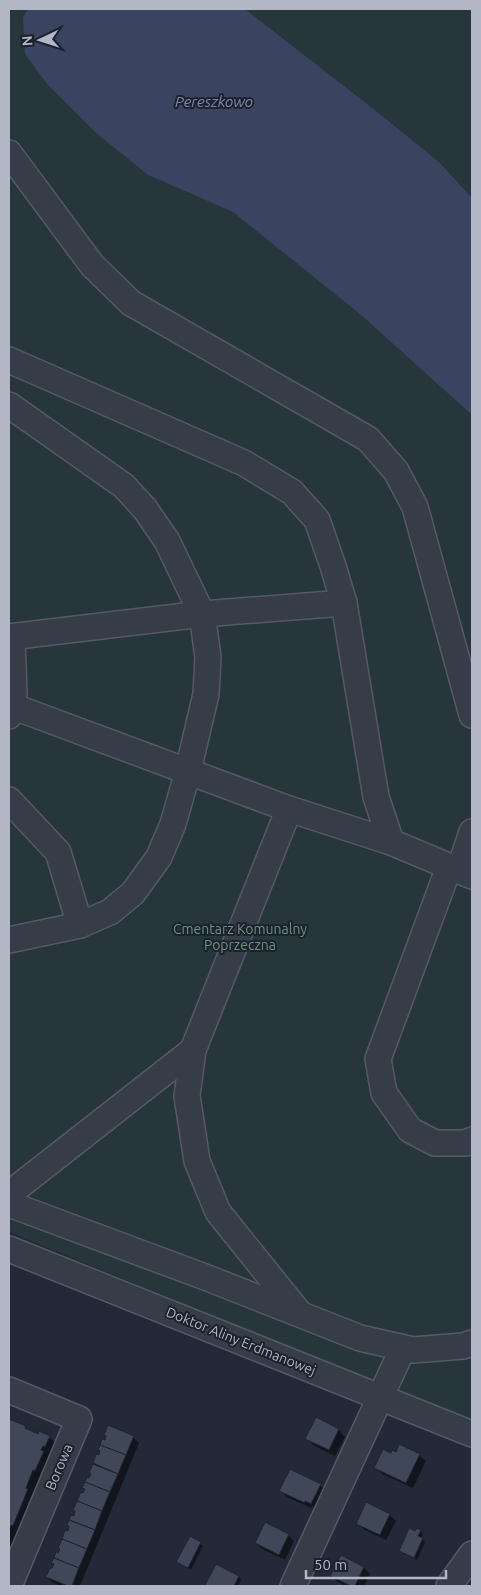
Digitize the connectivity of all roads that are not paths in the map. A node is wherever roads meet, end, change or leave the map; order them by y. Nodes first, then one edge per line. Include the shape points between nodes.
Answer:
1 (9, 153) edge
2 (9, 360) edge
3 (9, 406) edge
4 (344, 603) junction
5 (202, 614) junction
6 (10, 637) edge
7 (10, 709) edge
8 (472, 710) edge
9 (472, 715) edge
10 (188, 771) junction
11 (9, 800) edge
12 (289, 809) junction
13 (472, 832) edge
14 (391, 842) junction
15 (460, 871) edge
16 (80, 925) junction
17 (9, 940) edge
18 (193, 1050) junction
19 (472, 1140) edge
20 (9, 1194) edge
21 (9, 1204) edge
22 (9, 1249) edge
23 (300, 1314) junction
24 (472, 1343) edge
25 (403, 1348) junction
26 (9, 1390) edge
27 (382, 1397) junction
28 (472, 1434) edge
29 (472, 1554) edge
30 (9, 1586) edge
31 (293, 1586) edge
32 (449, 1586) edge

1 - 8 street via 92,265 131,303 368,439 396,472 415,507
2 - 4 street via 244,463 292,492 317,520
3 - 5 street via 124,486 167,541
4 - 5 street
4 - 14 street via 376,797
5 - 6 street
5 - 10 street via 208,657 206,694
6 - 7 street via 14,695
7 - 10 street
8 - 9 street
10 - 12 street
10 - 16 street via 173,824 158,857 133,893 110,912
11 - 16 street via 58,852
12 - 14 street
12 - 18 street
13 - 15 street
14 - 15 street
15 - 19 street via 378,1060 384,1092 410,1130 435,1143 466,1143
16 - 17 street
18 - 20 street
18 - 23 street via 187,1096 197,1161 218,1212
21 - 23 street
22 - 27 street, Doktor Aliny Erdmanowej
23 - 25 street via 360,1338
24 - 25 street via 413,1350
25 - 27 street
26 - 30 street, Borowa via 79,1419
27 - 28 street, Doktor Aliny Erdmanowej
27 - 31 street
29 - 32 street

